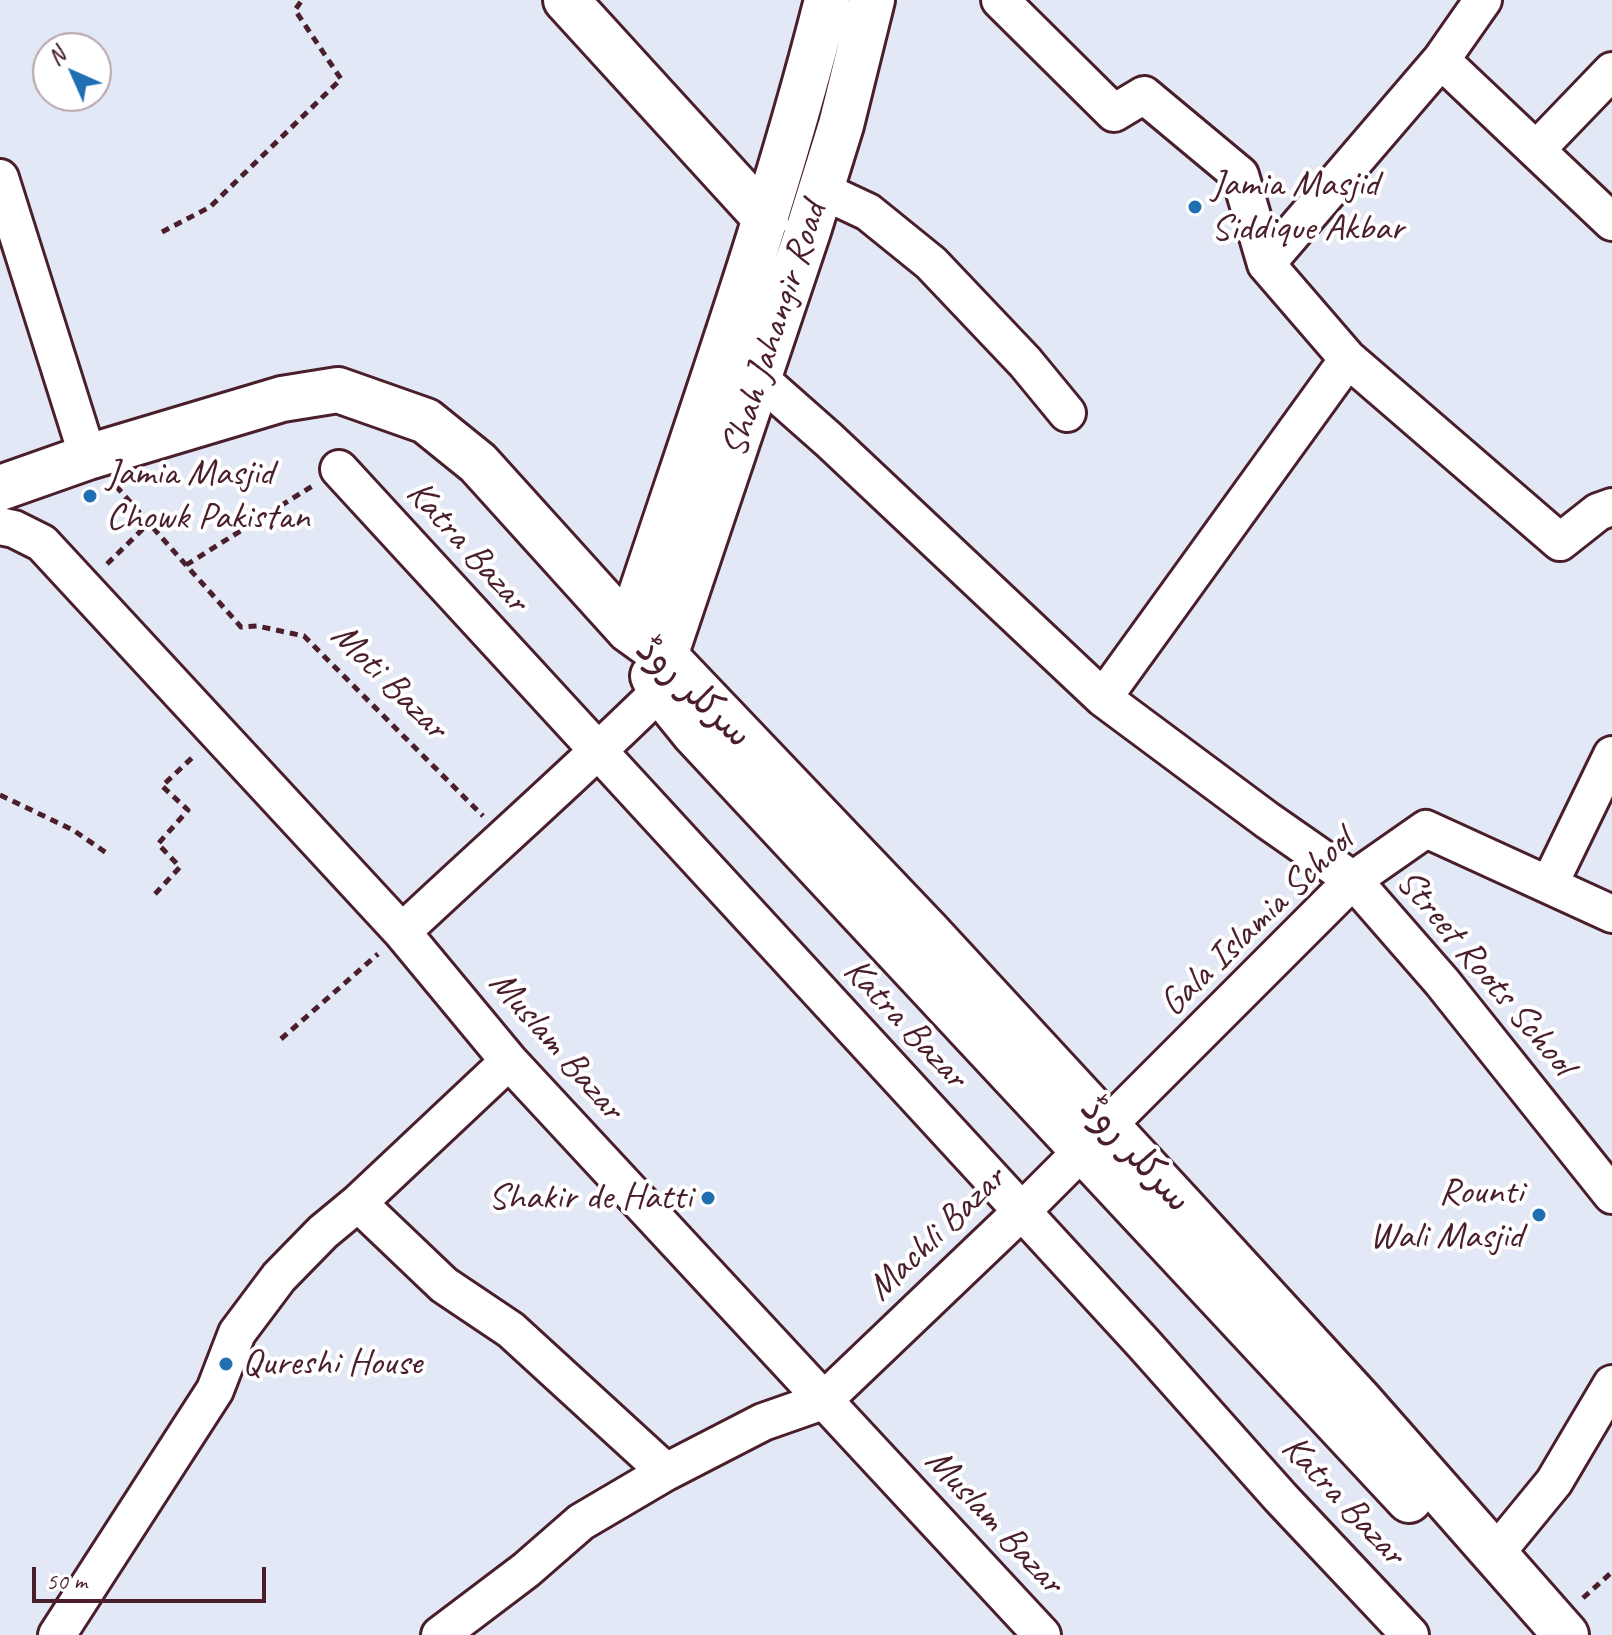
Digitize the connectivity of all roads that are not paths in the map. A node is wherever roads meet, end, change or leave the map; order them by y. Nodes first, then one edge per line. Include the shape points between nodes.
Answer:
1 (566, 0) edge
2 (827, 0) edge
3 (872, 0) edge
4 (1000, 0) edge
5 (1483, 0) edge
6 (1441, 60) junction
7 (1612, 71) edge
8 (1536, 150) junction
9 (0, 178) edge
10 (821, 190) junction
11 (766, 219) junction
12 (1612, 222) edge
13 (1266, 264) junction
14 (1348, 359) junction
15 (760, 379) junction
16 (1067, 413) dead end
17 (88, 457) junction
18 (339, 469) road end
19 (0, 488) edge
20 (1612, 507) edge
21 (0, 526) edge
22 (629, 630) junction
23 (662, 673) junction
24 (1103, 698) junction
25 (598, 752) junction
26 (1612, 755) edge
27 (1353, 880) junction
28 (1549, 885) junction
29 (1612, 914) edge
30 (402, 932) junction
31 (509, 1061) junction
32 (1095, 1138) junction
33 (1612, 1195) edge
34 (358, 1203) junction
35 (1022, 1211) junction
36 (1612, 1384) edge
37 (823, 1401) junction
38 (666, 1472) junction
39 (1495, 1554) junction
40 (57, 1635) edge
41 (440, 1635) edge
42 (1042, 1635) edge
43 (1410, 1635) edge
44 (1532, 1635) edge
45 (1566, 1635) edge

1 - 11 street
2 - 11 street, Shah Jahangir Road
3 - 10 street, Shah Jahangir Road
4 - 13 street via 1114,113 1144,95 1240,175
5 - 6 street
6 - 8 street
6 - 13 street
7 - 8 street
8 - 12 street
9 - 17 street
10 - 15 street, Shah Jahangir Road
10 - 16 street via 868,212 931,263
11 - 22 street, Shah Jahangir Road
13 - 14 street
14 - 20 street via 1560,542
14 - 24 street
15 - 23 street, Shah Jahangir Road
15 - 24 street, Street Roots School
17 - 19 street, سرکلر روڈ
17 - 22 street, سرکلر روڈ via 282,399 338,390 426,421 478,463
18 - 25 street, Katra Bazar
21 - 30 street, Muslam Bazar via 42,543
22 - 23 street, سرکلر روڈ
23 - 25 street
23 - 32 street, سرکلر روڈ via 694,733
24 - 27 street, Street Roots School
25 - 30 street
25 - 35 street, Katra Bazar
26 - 28 street
27 - 28 street, Gala Islamia School via 1426,829
27 - 32 street, Gala Islamia School
27 - 33 street, Street Roots School
28 - 29 street, Gala Islamia School
30 - 31 street, Muslam Bazar
31 - 34 street
31 - 37 street, Muslam Bazar
32 - 35 street, Machli Bazar
32 - 39 street, سرکلر روڈ via 1359,1400
32 - 44 street, سرکلر روڈ
34 - 38 street via 444,1285 511,1330
34 - 40 street via 279,1277 237,1333 215,1390
35 - 37 street, Machli Bazar
35 - 43 street, Katra Bazar
36 - 39 street via 1554,1482
37 - 38 street via 763,1422
37 - 42 street, Muslam Bazar
38 - 41 street via 581,1522
39 - 45 street, سرکلر روڈ

